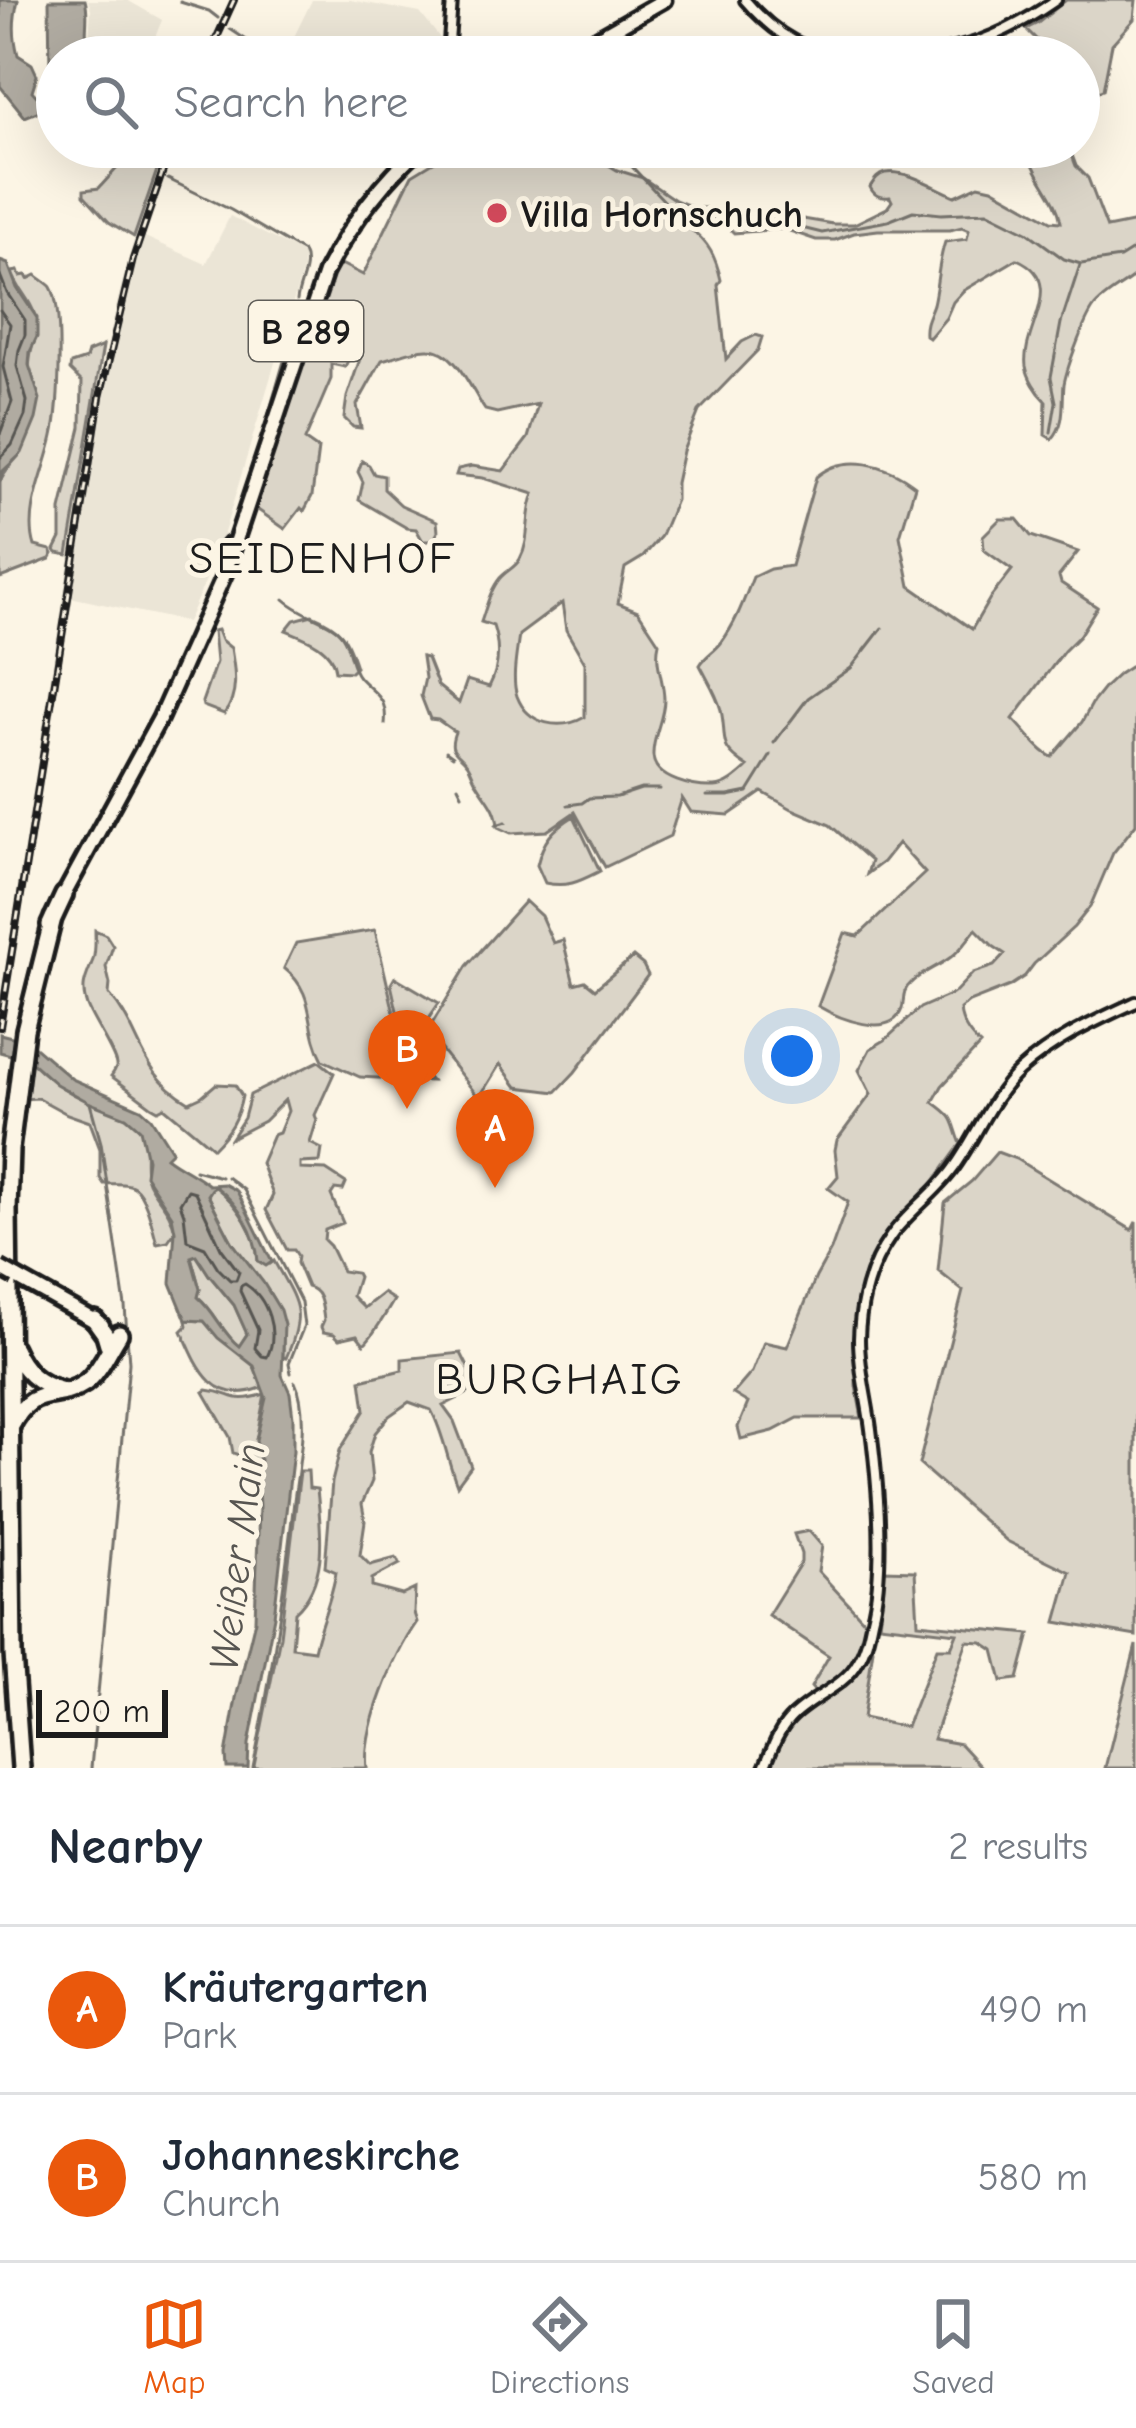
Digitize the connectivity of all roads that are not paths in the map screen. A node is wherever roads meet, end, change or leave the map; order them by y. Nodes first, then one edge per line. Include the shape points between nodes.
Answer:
1 (452, 0) edge
2 (664, 0) edge
3 (1056, 0) edge
4 (746, 1) edge
5 (449, 36) edge
6 (601, 36) edge
7 (784, 36) edge
8 (998, 36) edge
9 (398, 168) edge
10 (247, 513) junction
11 (236, 578) dead end
12 (216, 594) junction
13 (64, 895) joint
14 (1136, 1002) edge
15 (5, 1202) edge
16 (0, 1268) edge
17 (0, 1311) edge
18 (94, 1321) joint
19 (9, 1340) junction
20 (63, 1390) junction
21 (10, 1429) junction
22 (1, 1459) edge
23 (2, 1533) edge
24 (17, 1768) edge
25 (764, 1768) edge

1 - 5 street
2 - 6 main road
3 - 8 street
4 - 7 street
9 - 10 main road, B 289 via 344,235 325,273
10 - 12 main road, B 289
10 - 12 main road via 227,552 206,561
11 - 12 main road
12 - 13 main road, B 289
13 - 15 highway, B 289 via 21,1029
14 - 25 street via 1018,1072 875,1264 860,1339 879,1544 874,1612 857,1664 787,1722
15 - 19 highway, B 289
16 - 18 main road, bridge
17 - 22 highway, B 289
18 - 20 highway via 112,1340 85,1383
19 - 20 highway via 32,1376
19 - 21 highway, B 289
20 - 21 highway via 31,1400
21 - 24 highway, B 289
22 - 23 highway, B 289
23 - 24 highway, B 289

